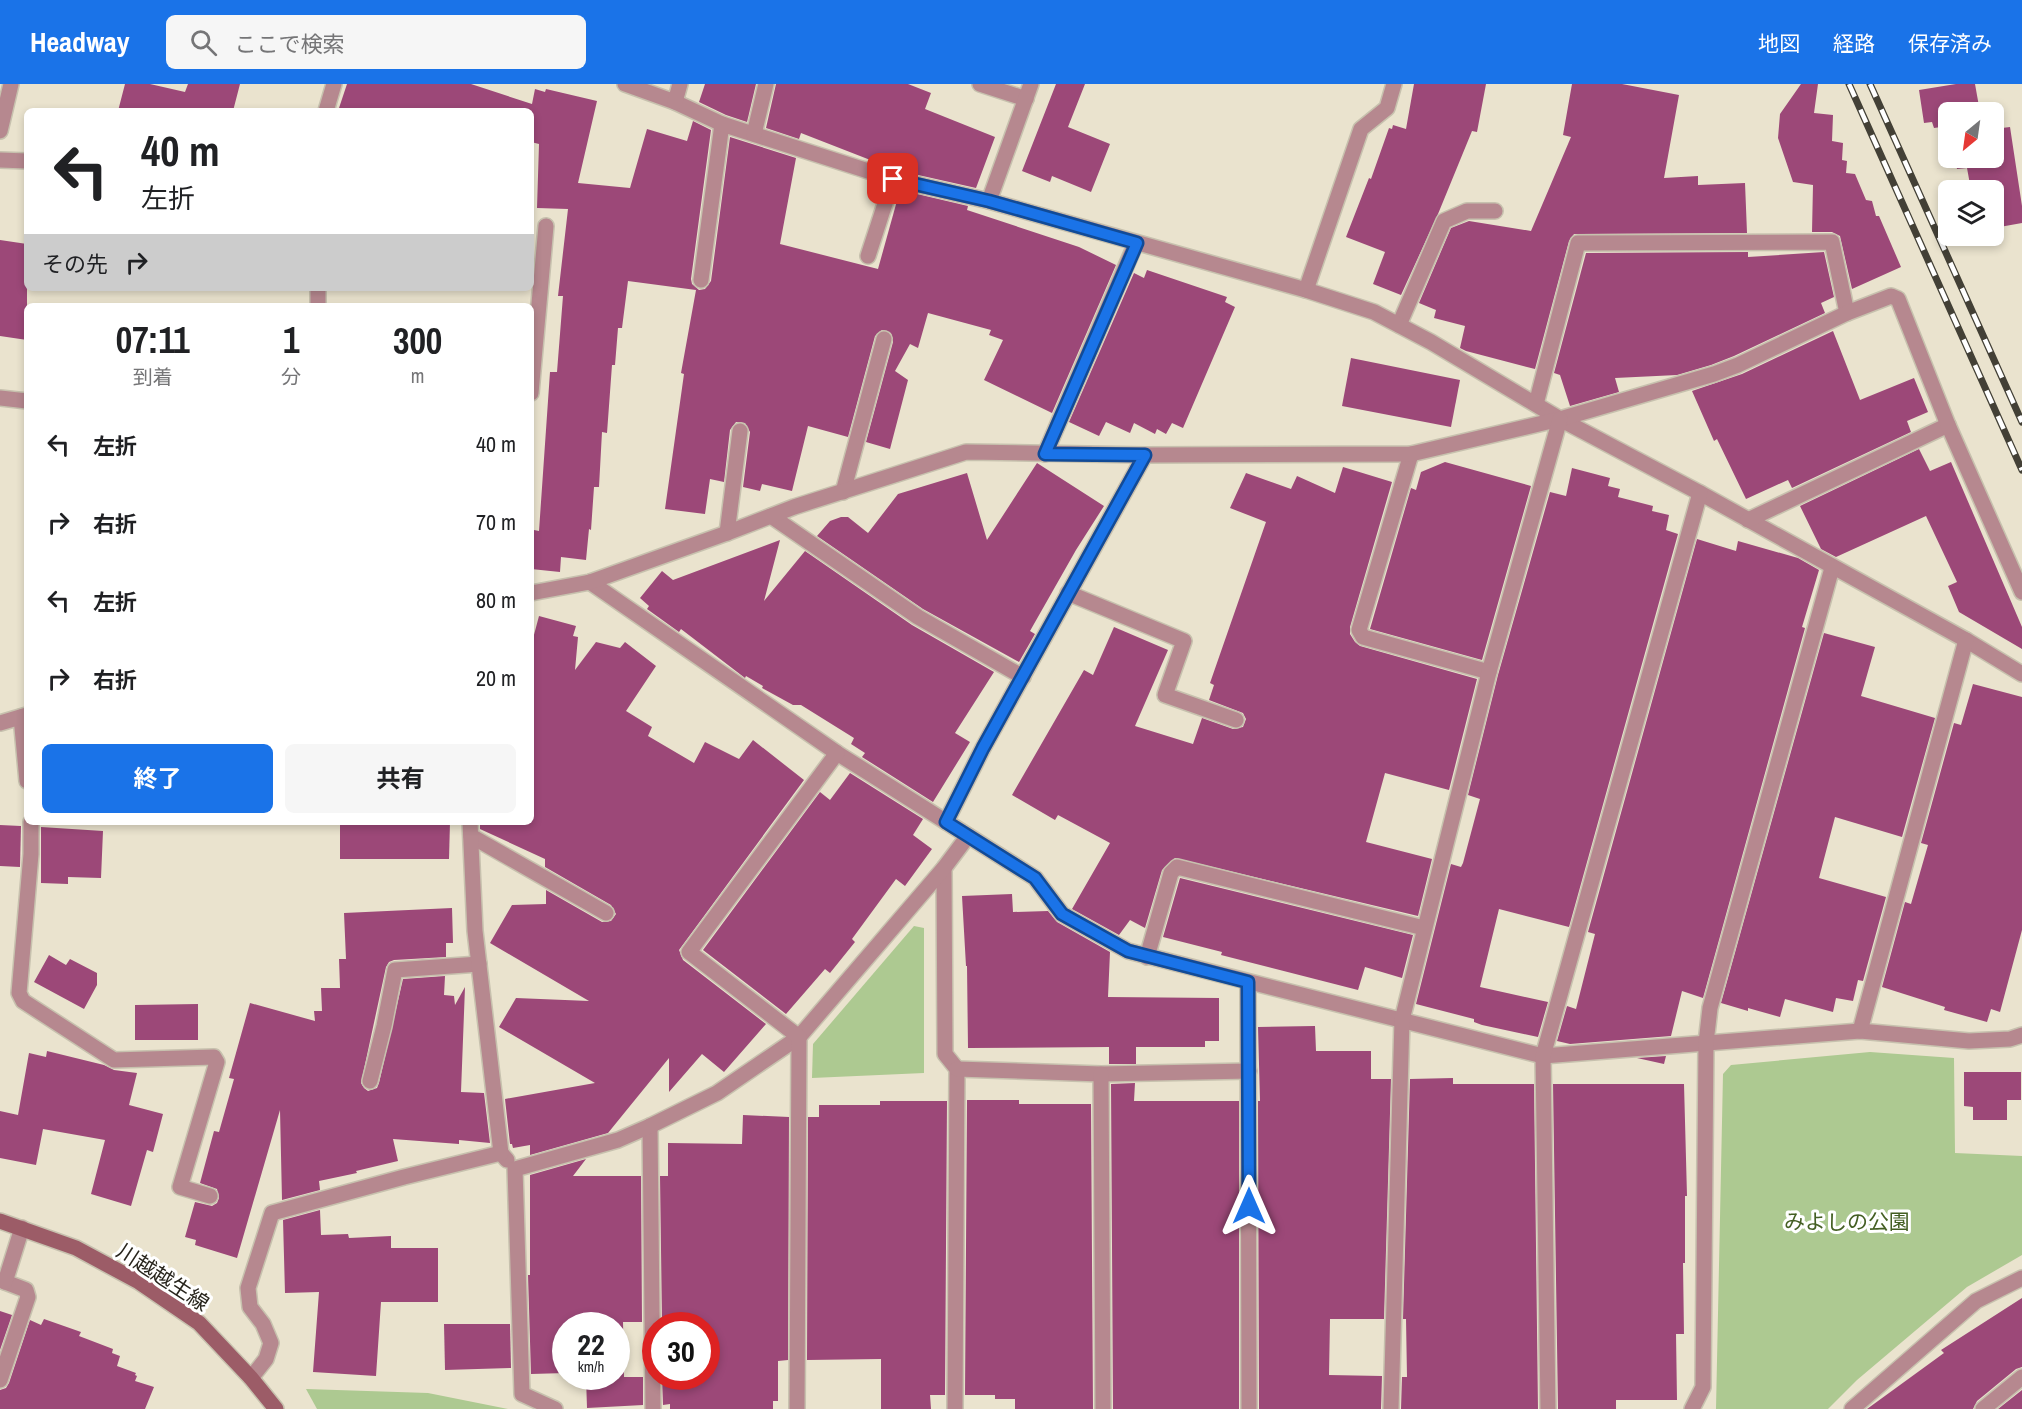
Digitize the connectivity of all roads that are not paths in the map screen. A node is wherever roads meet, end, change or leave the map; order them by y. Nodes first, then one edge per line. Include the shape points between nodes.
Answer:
1 (11, 84) edge
2 (334, 84) edge
3 (625, 84) edge
4 (680, 84) edge
5 (766, 84) edge
6 (980, 84) edge
7 (1031, 84) edge
8 (1394, 84) edge
9 (1026, 99) junction
10 (675, 102) junction
11 (327, 108) edge
12 (722, 124) junction
13 (0, 131) edge
14 (754, 134) junction
15 (0, 160) edge
16 (24, 161) edge
17 (893, 179) junction
18 (989, 201) junction
19 (1495, 211) dead end
20 (546, 226) dead end
21 (1137, 243) junction
22 (868, 256) dead end
23 (701, 280) dead end
24 (1306, 290) junction
25 (1847, 313) junction
26 (1399, 325) junction
27 (884, 339) dead end
28 (534, 360) edge
29 (0, 398) edge
30 (24, 401) edge
31 (1536, 404) junction
32 (1560, 419) junction
33 (1948, 425) junction
34 (740, 430) dead end
35 (1045, 454) junction
36 (1412, 454) junction
37 (1145, 455) junction
38 (843, 492) junction
39 (1700, 493) junction
40 (771, 516) junction
41 (1748, 520) junction
42 (727, 533) junction
43 (1832, 568) junction
44 (590, 582) junction
45 (534, 592) edge
46 (2022, 592) edge
47 (1068, 593) junction
48 (1966, 640) junction
49 (1489, 672) junction
50 (2022, 674) edge
51 (1023, 677) junction
52 (24, 716) edge
53 (1236, 720) dead end
54 (0, 723) edge
55 (837, 753) junction
56 (946, 822) junction
57 (31, 825) edge
58 (471, 829) edge
59 (968, 836) junction
60 (944, 868) junction
61 (606, 913) dead end
62 (1424, 928) junction
63 (1147, 957) junction
64 (479, 964) junction
65 (1248, 982) junction
66 (1402, 1020) junction
67 (1860, 1031) junction
68 (2022, 1035) edge
69 (799, 1037) junction
70 (1706, 1042) junction
71 (1543, 1056) junction
72 (957, 1069) junction
73 (1248, 1071) junction
74 (1101, 1074) junction
75 (370, 1081) dead end
76 (651, 1126) junction
77 (501, 1153) junction
78 (515, 1169) junction
79 (210, 1196) dead end
80 (0, 1221) edge
81 (22, 1228) junction
82 (2022, 1278) edge
83 (2, 1281) edge
84 (2022, 1377) edge
85 (251, 1378) junction
86 (0, 1380) edge
87 (276, 1409) edge
88 (555, 1409) edge
89 (653, 1409) edge
90 (797, 1409) edge
91 (955, 1409) edge
92 (1103, 1409) edge
93 (1249, 1409) edge
94 (1392, 1409) edge
95 (1548, 1409) edge
96 (1692, 1409) edge
97 (1852, 1409) edge
98 (1983, 1409) edge

1 - 13 street
2 - 11 street
3 - 10 street
4 - 10 street
5 - 14 street
6 - 9 street
7 - 9 street
8 - 24 street via 1387,108 1361,129
9 - 18 street
10 - 12 street
12 - 14 street
12 - 23 street
14 - 17 street
15 - 16 street
17 - 18 street
17 - 22 street
18 - 21 street
19 - 26 street via 1467,211 1444,221
20 - 28 street
21 - 24 street
21 - 35 street
24 - 26 street via 1374,312
25 - 31 street via 1832,242 1578,243
25 - 32 street via 1730,368
25 - 33 street via 1891,296 1898,300
26 - 31 street
27 - 38 street
29 - 30 street
31 - 32 street
32 - 36 street
32 - 39 street
32 - 49 street
33 - 41 street
33 - 46 street
34 - 42 street
35 - 37 street
35 - 38 street via 966,452
36 - 37 street
36 - 49 street via 1359,630 1363,637
37 - 47 street
38 - 40 street
39 - 41 street
39 - 71 street
40 - 42 street
40 - 51 street via 918,617
41 - 43 street
42 - 44 street
43 - 48 street
43 - 70 street via 1710,1008
44 - 45 street
44 - 55 street
47 - 51 street
47 - 53 street via 1184,641 1165,695
48 - 50 street
48 - 67 street
49 - 62 street
51 - 56 street
52 - 54 street
55 - 56 street
55 - 69 street via 689,952
56 - 59 street
57 - 79 street via 19,993 22,1001 114,1060 214,1057 217,1062 180,1187
58 - 61 street
58 - 64 street
59 - 60 street
59 - 63 street via 1035,878 1062,914 1128,951
60 - 69 street
60 - 72 street via 945,1054
62 - 63 street via 1177,867 1171,873
62 - 66 street
63 - 65 street
64 - 75 street via 395,970
64 - 77 street
65 - 66 street
65 - 73 street
66 - 71 street
66 - 94 street
67 - 68 street via 1969,1041
67 - 70 street
69 - 76 street via 717,1093
69 - 90 street
70 - 71 street
70 - 96 street via 1703,1388
71 - 95 street
72 - 74 street
72 - 91 street
73 - 74 street
73 - 93 street
74 - 92 street
76 - 78 street via 618,1140
76 - 89 street
77 - 78 street
77 - 85 street via 272,1213 248,1288 250,1307 271,1343 266,1359
78 - 88 street via 522,1394
80 - 81 main road, 川越越生線
81 - 83 street
81 - 85 main road, 川越越生線 via 76,1248 139,1282 199,1323
82 - 97 street via 1976,1301
83 - 86 street via 26,1290 28,1297
84 - 98 street
85 - 87 main road, 川越越生線

